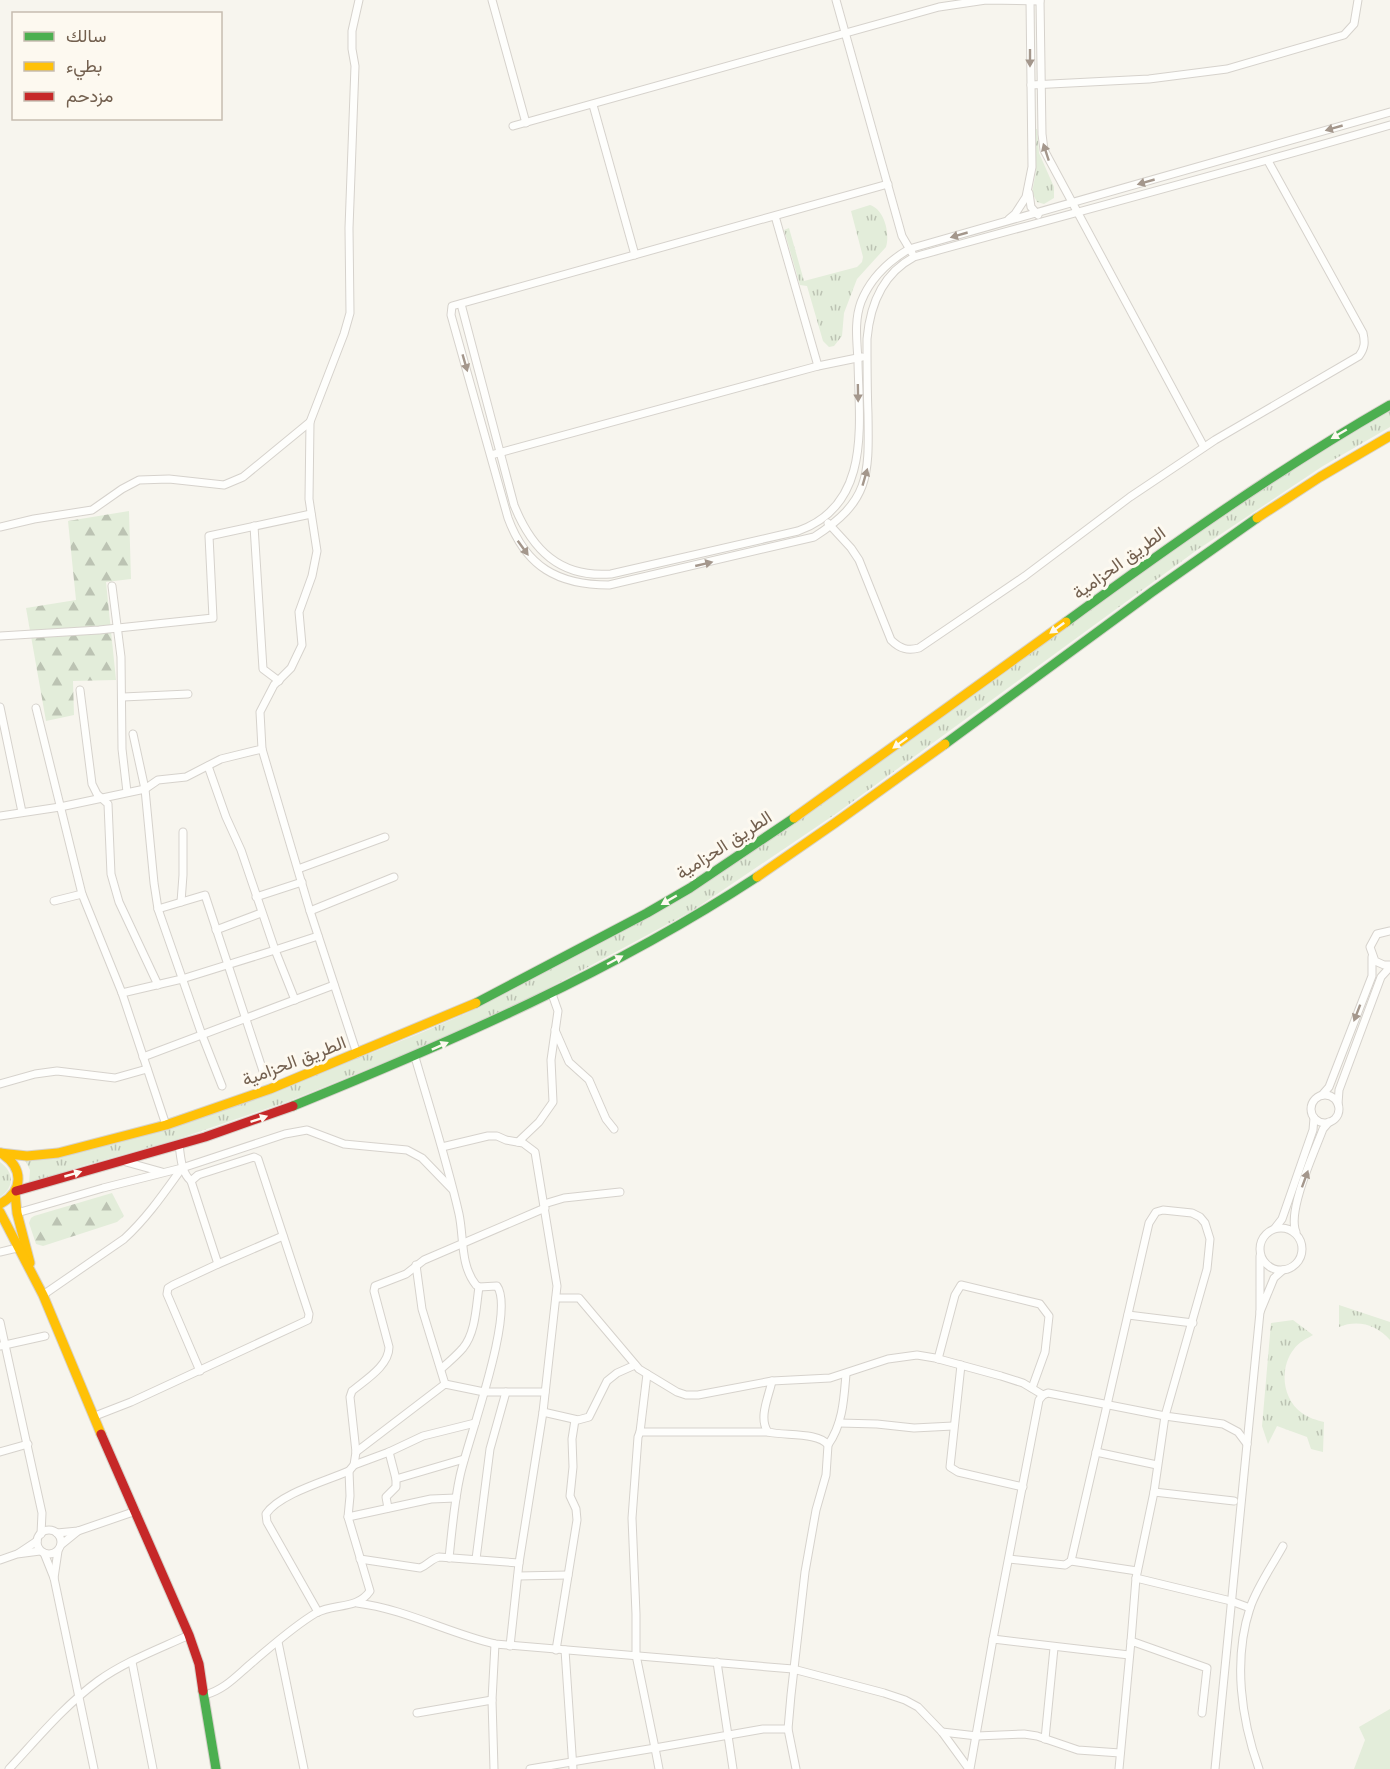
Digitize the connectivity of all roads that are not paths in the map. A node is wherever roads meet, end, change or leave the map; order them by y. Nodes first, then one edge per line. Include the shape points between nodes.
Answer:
1 (359, 0) edge
2 (492, 0) edge
3 (836, 0) edge
4 (1358, 0) edge
5 (1030, 1) edge
6 (1040, 1) edge
7 (845, 34) junction
8 (1042, 85) junction
9 (1030, 86) junction
10 (593, 105) junction
11 (1390, 112) edge
12 (526, 123) junction
13 (1390, 125) edge
14 (513, 126) dead end
15 (1268, 161) junction
16 (888, 184) junction
17 (1029, 188) junction
18 (1073, 203) junction
19 (1077, 212) junction
20 (1035, 213) junction
21 (775, 216) junction
22 (1047, 220) junction
23 (1007, 221) junction
24 (909, 249) junction
25 (635, 255) junction
26 (914, 257) junction
27 (461, 304) junction
28 (867, 356) junction
29 (857, 358) junction
30 (818, 366) junction
31 (1390, 405) edge
32 (310, 422) junction
33 (1390, 436) edge
34 (1204, 447) junction
35 (501, 453) junction
36 (491, 455) junction
37 (311, 514) junction
38 (825, 518) junction
39 (254, 526) junction
40 (831, 526) junction
41 (0, 527) edge
42 (112, 586) dead end
43 (117, 627) junction
44 (0, 636) edge
45 (279, 681) junction
46 (80, 690) dead end
47 (188, 694) dead end
48 (123, 697) junction
49 (0, 707) edge
50 (36, 708) dead end
51 (133, 735) dead end
52 (262, 748) junction
53 (208, 766) junction
54 (146, 789) junction
55 (127, 792) junction
56 (102, 797) junction
57 (60, 807) junction
58 (22, 812) junction
59 (0, 816) edge
60 (183, 832) dead end
61 (385, 837) dead end
62 (298, 869) junction
63 (394, 877) dead end
64 (302, 882) junction
65 (82, 894) junction
66 (256, 897) junction
67 (54, 901) dead end
68 (181, 902) junction
69 (158, 909) junction
70 (310, 911) junction
71 (261, 913) junction
72 (1390, 924) edge
73 (216, 930) junction
74 (1387, 931) edge
75 (318, 936) junction
76 (274, 950) junction
77 (1372, 957) junction
78 (227, 965) junction
79 (1390, 966) edge
80 (182, 979) junction
81 (158, 985) junction
82 (334, 985) junction
83 (122, 993) junction
84 (552, 994) junction
85 (295, 1000) junction
86 (246, 1018) junction
87 (555, 1030) junction
88 (202, 1035) junction
89 (357, 1054) junction
90 (142, 1057) junction
91 (415, 1057) junction
92 (147, 1069) junction
93 (263, 1071) dead end
94 (0, 1084) edge
95 (222, 1086) dead end
96 (1322, 1095) junction
97 (1338, 1104) junction
98 (1314, 1118) junction
99 (1329, 1122) junction
100 (166, 1125) junction
101 (614, 1129) dead end
102 (518, 1142) junction
103 (179, 1145) junction
104 (442, 1147) junction
105 (0, 1153) edge
106 (121, 1161) junction
107 (182, 1168) junction
108 (162, 1172) junction
109 (191, 1181) junction
110 (453, 1190) junction
111 (16, 1192) junction
112 (620, 1192) dead end
113 (0, 1204) edge
114 (545, 1206) junction
115 (0, 1212) edge
116 (17, 1213) junction
117 (1275, 1228) junction
118 (1297, 1235) junction
119 (283, 1236) junction
120 (463, 1243) junction
121 (17, 1248) junction
122 (1260, 1250) junction
123 (0, 1252) edge
124 (218, 1264) junction
125 (416, 1265) junction
126 (1284, 1270) junction
127 (33, 1274) junction
128 (479, 1287) junction
129 (43, 1295) junction
130 (556, 1298) junction
131 (1260, 1312) junction
132 (1128, 1315) junction
133 (0, 1322) edge
134 (1193, 1323) junction
135 (45, 1336) dead end
136 (3, 1346) edge
137 (938, 1359) junction
138 (635, 1365) junction
139 (961, 1365) junction
140 (442, 1368) junction
141 (200, 1371) junction
142 (647, 1374) junction
143 (846, 1374) junction
144 (772, 1381) junction
145 (445, 1384) junction
146 (1032, 1388) junction
147 (484, 1392) junction
148 (506, 1392) junction
149 (545, 1392) junction
150 (1043, 1395) junction
151 (1106, 1404) junction
152 (543, 1412) junction
153 (94, 1416) junction
154 (1165, 1416) junction
155 (576, 1420) junction
156 (475, 1423) junction
157 (839, 1423) junction
158 (953, 1426) junction
159 (640, 1432) junction
160 (768, 1432) junction
161 (28, 1444) junction
162 (1247, 1444) junction
163 (828, 1445) junction
164 (0, 1452) edge
165 (356, 1452) junction
166 (389, 1452) junction
167 (1096, 1452) junction
168 (464, 1459) junction
169 (354, 1465) junction
170 (1156, 1465) junction
171 (349, 1472) junction
172 (396, 1479) junction
173 (1023, 1487) junction
174 (1154, 1492) junction
175 (456, 1498) junction
176 (1234, 1501) dead end
177 (388, 1508) junction
178 (136, 1511) junction
179 (42, 1513) junction
180 (348, 1517) junction
181 (78, 1531) junction
182 (55, 1532) junction
183 (39, 1538) junction
184 (1283, 1546) dead end
185 (60, 1548) junction
186 (42, 1552) junction
187 (17, 1554) junction
188 (449, 1558) junction
189 (360, 1559) junction
190 (476, 1559) junction
191 (1009, 1559) junction
192 (0, 1560) edge
193 (1071, 1561) junction
194 (519, 1563) junction
195 (1137, 1574) junction
196 (568, 1575) junction
197 (518, 1576) junction
198 (54, 1578) junction
199 (1232, 1601) junction
200 (357, 1603) junction
201 (1250, 1608) junction
202 (318, 1612) junction
203 (189, 1635) junction
204 (993, 1639) junction
205 (1131, 1641) junction
206 (278, 1642) junction
207 (495, 1644) junction
208 (510, 1646) junction
209 (1054, 1648) junction
210 (556, 1650) junction
211 (565, 1650) junction
212 (636, 1655) junction
213 (1129, 1655) junction
214 (132, 1662) junction
215 (717, 1662) junction
216 (793, 1669) junction
217 (205, 1695) junction
218 (78, 1696) junction
219 (492, 1700) junction
220 (417, 1713) dead end
221 (1202, 1713) dead end
222 (788, 1729) junction
223 (942, 1732) junction
224 (728, 1736) junction
225 (976, 1736) junction
226 (1045, 1739) junction
227 (655, 1748) junction
228 (1120, 1753) junction
229 (572, 1766) edge
230 (9, 1769) edge
231 (94, 1769) edge
232 (153, 1769) edge
233 (216, 1769) edge
234 (304, 1769) edge
235 (494, 1769) edge
236 (530, 1769) edge
237 (659, 1769) edge
238 (734, 1769) edge
239 (796, 1769) edge
240 (970, 1769) edge
241 (1119, 1769) edge
242 (1215, 1769) edge
243 (1259, 1769) edge

1 - 32 street via 352,31 355,66 350,313
2 - 12 street
3 - 7 street
4 - 8 street via 1354,24 1344,35 1227,69 1149,79
5 - 6 street
5 - 7 street via 956,4
5 -> 9 street
6 - 8 street
7 - 10 street
7 - 16 street
8 - 9 street
18 -> 8 street via 1044,150
9 - 17 street
10 - 12 street
10 - 25 street
11 -> 18 street
12 - 14 street
13 - 15 street
15 - 19 street
15 - 34 street via 1353,313 1365,343 1359,356
16 - 21 street
16 - 24 street
17 - 20 street
17 - 23 street via 1021,206
18 - 19 street
18 - 20 street
19 - 22 street
19 - 34 street
20 - 22 street
20 - 23 street
21 - 25 street
21 - 30 street
22 - 26 street
23 -> 24 street
24 - 26 street
24 - 29 street via 887,265 865,292 858,315
25 - 27 street
26 - 28 street via 895,270 879,291 869,321
27 - 35 street
27 -> 36 street via 452,306 451,315
28 - 29 street
40 -> 28 street via 857,497 869,461
29 - 30 street
29 -> 38 street via 856,465 847,492
30 - 35 street
31 -> 89 main road, الطريق الحزامية via 1325,442 1218,513 857,775 690,888 473,1004
32 - 37 street
32 - 41 street via 232,483 139,480 92,510
84 -> 33 main road via 737,890 1198,558
34 - 40 street via 1024,576 919,648 910,650 891,640 859,560
35 - 36 street
35 - 38 street via 514,505 530,538 555,562 584,574 611,574 798,531
36 -> 40 street via 508,518 526,553 553,573 584,584 609,585 802,541
37 - 39 street
37 - 45 street via 317,551 299,612 302,645 291,668
38 - 40 street
39 - 43 street via 209,536 213,618
39 - 45 street via 263,669
42 - 43 street
43 - 44 street
43 - 48 street
45 - 52 street via 260,712
46 - 56 street via 92,784
47 - 48 street
48 - 55 street via 122,749
49 - 58 street
50 - 57 street
51 - 54 street
52 - 53 street
52 - 62 street
53 - 54 street via 186,777 158,780
53 - 66 street
54 - 55 street
54 - 69 street
55 - 56 street
56 - 57 street
56 - 81 street via 108,804 115,888
57 - 58 street
57 - 65 street
58 - 59 street
60 - 68 street
61 - 62 street
62 - 64 street
63 - 70 street
64 - 66 street
64 - 70 street
65 - 67 street
65 - 83 street
66 - 71 street
68 - 69 street
68 - 73 street via 204,895
69 - 80 street
70 - 75 street
71 - 73 street
71 - 76 street
72 - 74 street
73 - 78 street
74 - 77 street via 1377,934 1371,942
75 - 76 street
75 - 82 street
76 - 78 street
76 - 85 street
77 - 79 street
77 -> 96 street via 1372,976 1329,1087
78 - 80 street
78 - 86 street
79 - 97 street via 1381,977 1339,1090
80 - 81 street
80 - 88 street
81 - 83 street
82 - 85 street
82 - 89 street
83 - 90 street
84 - 87 street via 558,1011
91 -> 84 main road
85 - 86 street
86 - 88 street
86 - 93 street
87 - 101 street via 570,1062 589,1080
87 - 102 street via 551,1060 553,1102
88 - 90 street
88 - 95 street
89 - 100 main road, الطريق الحزامية
90 - 92 street
103 -> 91 main road via 268,1116
91 - 104 street
92 - 94 street via 115,1078 57,1071
92 - 100 street
96 - 97 street via 1332,1097
96 - 98 street via 1312,1104
97 - 99 street via 1338,1114
98 - 99 street
98 - 117 street via 1282,1219
118 -> 99 street via 1293,1221 1296,1204
100 - 105 main road, الطريق الحزامية via 51,1154
102 - 104 street via 488,1136
102 - 114 street via 535,1152
103 - 106 main road
103 - 107 street
104 - 110 street
105 - 111 main road, الطريق الحزامية via 17,1167
106 - 108 street
111 -> 106 main road
107 - 108 street
107 - 109 street
107 - 110 street via 307,1130 344,1144 407,1150 422,1158
107 - 129 street via 150,1214 124,1239
108 - 116 street
109 - 119 street via 198,1175 257,1157
109 - 124 street
110 - 120 street
111 - 113 main road
111 - 116 main road
112 - 114 street via 564,1198
114 - 120 street
114 - 130 street
115 - 121 main road
116 - 127 main road
117 - 118 street via 1285,1228
117 - 122 street via 1264,1237
118 - 126 street via 1302,1248 1300,1257 1295,1265
119 - 124 street
119 - 141 street via 308,1320
120 - 125 street
120 - 128 street via 465,1262
121 - 123 street
121 - 127 main road
122 - 126 street via 1269,1266
122 - 131 street
124 - 141 street via 168,1288 167,1294
125 - 140 street via 422,1309
125 - 165 street via 375,1288 389,1351 385,1362 350,1397
126 - 131 street via 1274,1278
127 - 129 main road
128 - 140 street via 468,1341
128 - 147 street via 497,1286 502,1297
129 - 153 main road
130 - 138 street via 579,1298
130 - 149 street
131 - 162 street
132 - 134 street
132 - 134 street via 1152,1216 1163,1210 1192,1213 1205,1223 1210,1239 1207,1269
132 - 151 street
133 - 136 street
134 - 154 street
135 - 136 street
136 - 161 street
137 - 139 street
137 - 143 street via 901,1356
137 - 146 street via 961,1285 1040,1304 1049,1316 1045,1352
138 - 142 street
138 - 155 street via 612,1376 592,1414
139 - 146 street
139 - 158 street
140 - 145 street
141 - 153 street
142 - 144 street via 670,1389 692,1396
142 - 159 street
143 - 144 street
143 - 157 street
144 - 160 street via 764,1416
145 - 147 street
145 - 165 street
146 - 150 street
147 - 148 street
147 - 156 street
148 - 149 street
148 - 190 street via 490,1449
149 - 152 street
150 - 151 street
150 - 173 street
151 - 154 street
151 - 167 street
152 - 155 street
152 - 194 street
153 - 178 main road
154 - 162 street via 1222,1424 1239,1432
154 - 170 street
155 - 196 street via 570,1496 577,1520
156 - 166 street via 423,1436
156 - 168 street
157 - 158 street via 914,1428
157 - 163 street
158 - 173 street via 950,1467
159 - 160 street
159 - 212 street via 632,1518
160 - 163 street via 819,1437
161 - 164 street
161 - 179 street
162 - 199 street
163 - 216 street via 826,1475 805,1572
165 - 169 street
166 - 169 street
166 - 172 street
167 - 170 street
167 - 193 street
168 - 172 street
168 - 175 street
169 - 171 street
170 - 174 street
171 - 180 street
171 - 202 street via 298,1492 272,1506 266,1514
172 - 177 street via 396,1487 386,1497
173 - 191 street
174 - 176 street
174 - 195 street
175 - 177 street
175 - 188 street
177 - 180 street
178 - 181 street
178 - 203 main road
179 - 182 street
179 - 183 street
180 - 189 street
181 - 182 street
181 - 185 street
182 - 183 street
182 - 185 street via 60,1536
183 - 186 street
183 - 187 street
184 - 201 street
185 - 186 street via 51,1555
185 - 198 street
186 - 187 street
186 - 198 street
187 - 192 street
188 - 189 street via 432,1559 420,1568
188 - 190 street
189 - 200 street via 370,1591
190 - 194 street
191 - 193 street via 1065,1565
191 - 204 street
193 - 195 street
194 - 197 street
195 - 199 street
195 - 205 street
196 - 197 street
196 - 210 street
197 - 208 street
198 - 218 street
199 - 201 street
199 - 242 street
200 - 202 street
200 - 207 street via 381,1606
201 - 243 street via 1241,1674 1249,1741
202 - 206 street
203 - 214 street
203 - 217 main road
204 - 209 street
204 - 225 street
205 - 213 street
205 - 221 street via 1207,1668
206 - 217 street via 226,1687
206 - 234 street
207 - 208 street
207 - 219 street
208 - 210 street
209 - 213 street
209 - 226 street
210 - 211 street
211 - 212 street
211 - 229 street
212 - 215 street
212 - 227 street
213 - 228 street
214 - 218 street
214 - 232 street
215 - 216 street
215 - 224 street
216 - 222 street
216 - 223 street via 905,1700 918,1707
217 - 233 main road
218 - 230 street
218 - 231 street
219 - 220 street
219 - 235 street
222 - 224 street
222 - 239 street
223 - 225 street
223 - 240 street
224 - 227 street
224 - 238 street
225 - 226 street via 1024,1734
225 - 240 street
226 - 228 street via 1078,1750
227 - 229 street
227 - 237 street
228 - 241 street
229 - 236 street

